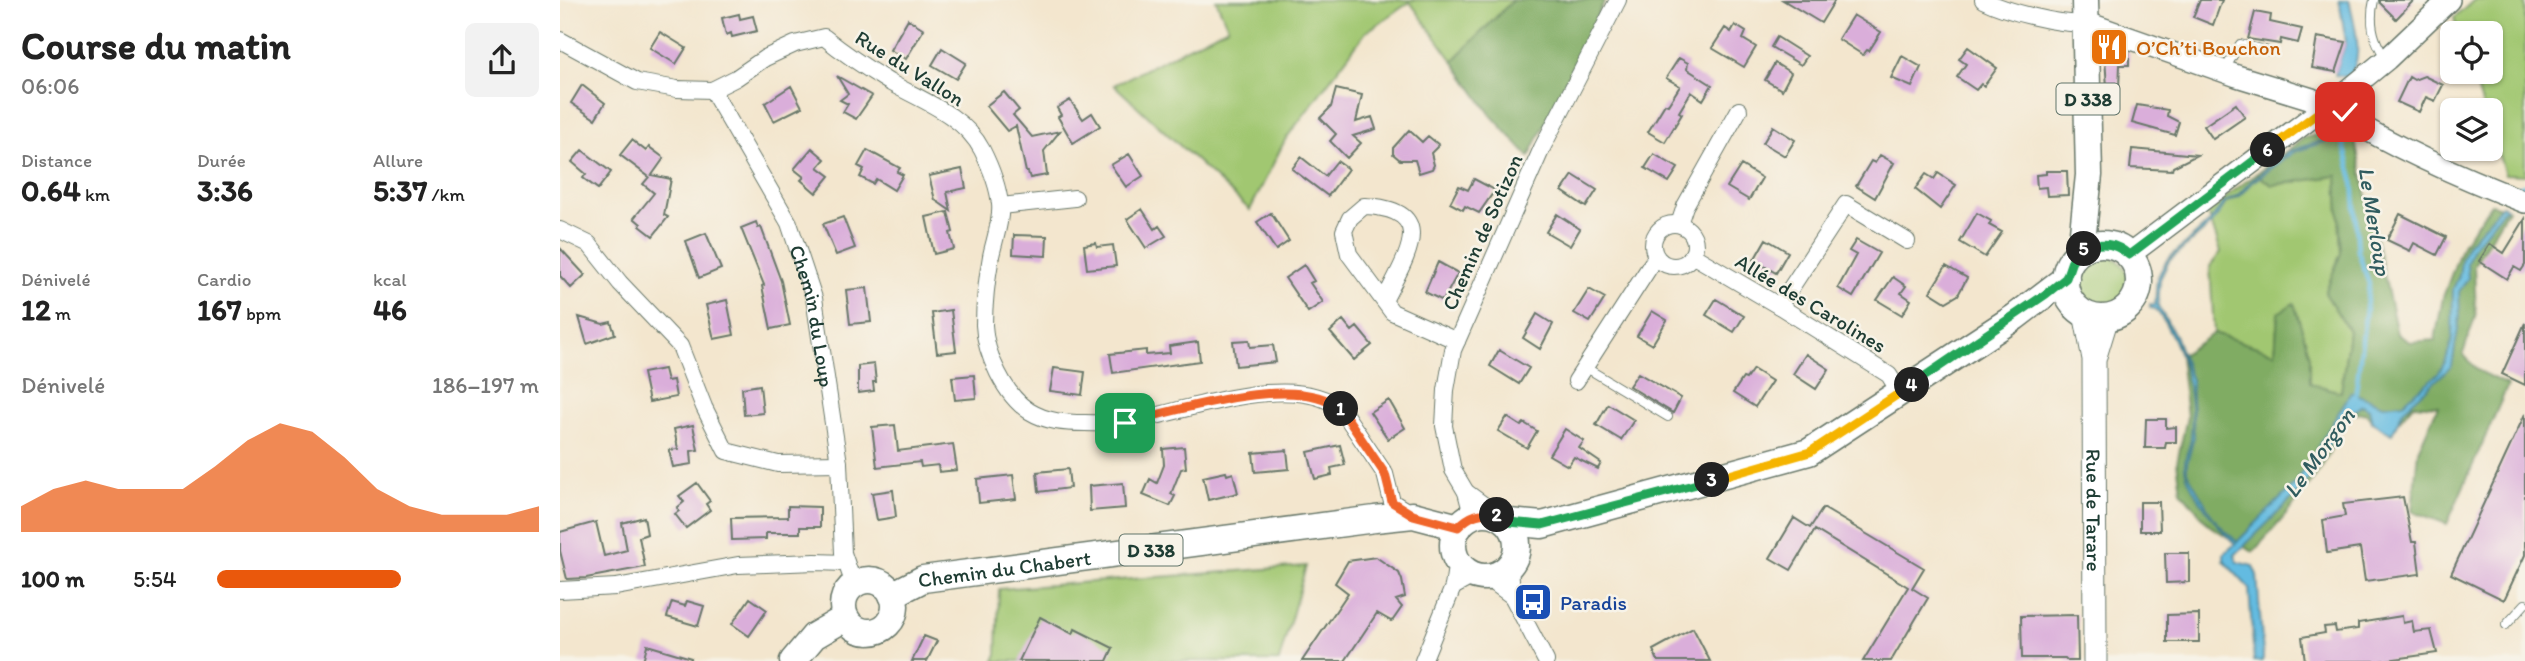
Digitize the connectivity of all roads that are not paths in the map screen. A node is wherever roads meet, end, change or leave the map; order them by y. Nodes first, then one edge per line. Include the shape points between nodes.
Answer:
1 (1618, 0) edge
2 (1983, 0) edge
3 (2374, 0) edge
4 (2449, 0) edge
5 (2086, 12) edge
6 (560, 40) edge
7 (2269, 51) dead end
8 (2386, 59) junction
9 (2224, 72) junction
10 (712, 90) junction
11 (2344, 94) junction
12 (2314, 107) junction
13 (1739, 110) dead end
14 (2342, 115) junction
15 (1075, 198) dead end
16 (2525, 202) edge
17 (1001, 206) junction
18 (1679, 224) junction
19 (560, 230) edge
20 (1908, 241) dead end
21 (2092, 247) junction
22 (2129, 255) junction
23 (1692, 256) junction
24 (1656, 257) junction
25 (2066, 278) junction
26 (1384, 301) junction
27 (1780, 306) junction
28 (2090, 313) junction
29 (2015, 317) junction
30 (1457, 341) junction
31 (1581, 374) joint
32 (1900, 393) junction
33 (1668, 416) dead end
34 (839, 463) junction
35 (1413, 515) junction
36 (1479, 544) junction
37 (850, 574) junction
38 (560, 590) edge
39 (892, 594) junction
40 (1512, 596) junction
41 (2525, 604) edge
42 (845, 618) junction
43 (2506, 625) dead end
44 (793, 661) edge
45 (1423, 661) edge
46 (1546, 661) edge
47 (2095, 661) edge

1 - 30 street, Chemin de Sotizon via 1542,148
2 - 5 street via 2026,15 2077,24
3 - 8 lane via 2371,15 2377,47
4 - 8 street
5 - 9 street
5 - 21 main road, D 338 via 2089,175 2084,204
6 - 10 street via 637,82
7 - 9 lane via 2240,44
8 - 11 street
9 - 12 street
10 - 17 street, Rue du Vallon via 765,58 824,37 849,57 953,117 980,146
10 - 34 street, Chemin du Loup via 789,223 814,298
11 - 12 street via 2326,86 2316,93
11 - 14 street via 2347,107
12 - 14 street via 2319,119 2331,122
12 - 22 street
13 - 18 street
14 - 16 street
15 - 17 street
17 - 35 street, Rue du Vallon via 984,326 993,361 1011,397 1030,412 1057,423 1125,423 1270,393 1319,396 1342,410 1385,474 1392,502
18 - 23 street via 1693,237
18 - 24 street via 1666,225 1656,233 1652,245
19 - 34 street via 589,244 680,346 726,451 778,464
20 - 27 street via 1846,204
21 - 22 main road via 2118,247
21 - 25 main road via 2068,267
22 - 28 main road via 2138,269 2138,289 2128,307 2119,314
23 - 24 street via 1675,266
23 - 27 street, Allée des Carolines
24 - 31 street
25 - 28 main road via 2070,298
25 - 29 main road, D 338
26 - 26 street via 1349,254 1344,231 1364,205 1385,207 1407,219 1412,232 1411,245
26 - 30 street via 1392,312
27 - 32 street, Allée des Carolines via 1889,375
28 - 29 main road, D 338
28 - 47 main road, Rue de Tarare
29 - 32 main road, D 338
30 - 36 street, Chemin de Sotizon via 1444,426 1453,470
31 - 33 lane
32 - 36 main road, D 338 via 1810,452
34 - 37 street, Chemin du Loup via 843,553
35 - 36 main road, Chemin du Chabert / D 338
35 - 39 main road, Chemin du Chabert / D 338 via 923,579
36 - 40 street
36 - 40 street
36 - 45 street
37 - 38 street via 815,562 738,565 617,587
37 - 39 main road via 885,586
37 - 42 main road
39 - 42 main road via 894,615 884,628 864,632
40 - 46 street
41 - 43 lane
42 - 44 main road via 814,636

